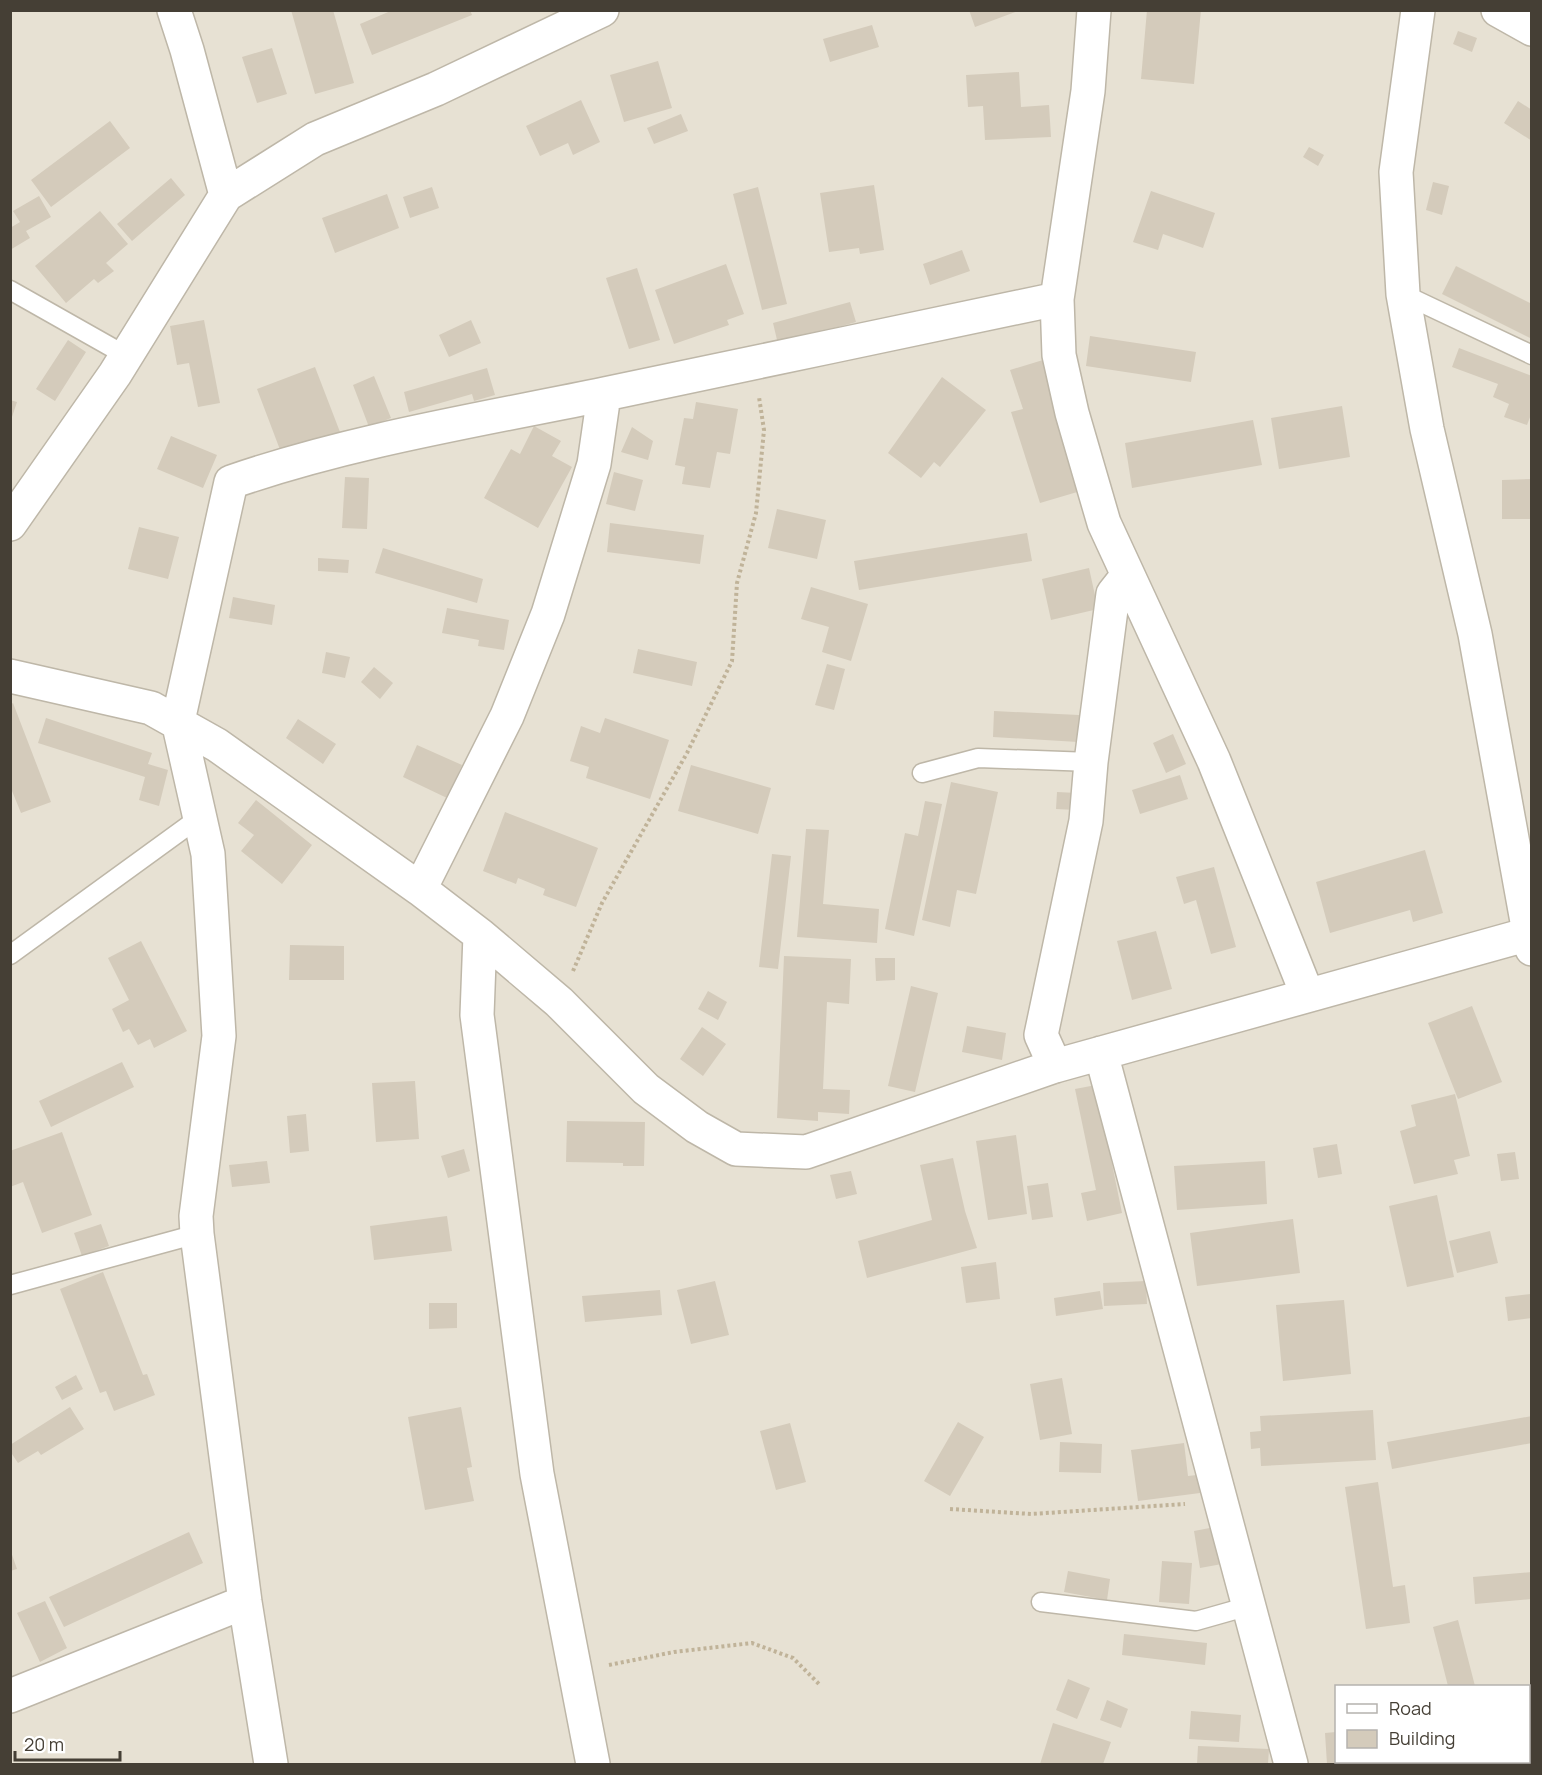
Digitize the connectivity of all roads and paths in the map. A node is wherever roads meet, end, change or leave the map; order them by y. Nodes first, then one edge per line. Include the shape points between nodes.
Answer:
1 (174, 10) edge
2 (602, 10) edge
3 (1094, 10) edge
4 (1418, 10) edge
5 (1498, 10) edge
6 (1532, 28) edge
7 (226, 195) junction
8 (10, 290) edge
9 (1402, 294) junction
10 (1057, 299) junction
11 (125, 355) junction
12 (1532, 355) edge
13 (754, 363) junction
14 (604, 395) junction
15 (10, 524) edge
16 (1128, 575) junction
17 (10, 676) edge
18 (178, 721) junction
19 (1091, 762) junction
20 (922, 773) dead end
21 (200, 817) junction
22 (420, 889) junction
23 (480, 935) junction
24 (1531, 941) edge
25 (10, 955) edge
26 (1307, 994) junction
27 (560, 1002) junction
28 (1101, 1053) junction
29 (1055, 1066) junction
30 (197, 1234) junction
31 (10, 1285) edge
32 (1222, 1501) junction
33 (950, 1509) dead end
34 (245, 1602) junction
35 (1041, 1602) dead end
36 (1249, 1606) junction
37 (576, 1671) junction
38 (819, 1684) dead end
39 (10, 1696) edge
40 (271, 1764) edge
41 (593, 1764) edge
42 (1292, 1764) edge

1 - 7 street
2 - 7 street via 436,89 315,139
3 - 10 street via 1088,92
4 - 9 street via 1396,172
5 - 6 street
7 - 11 street
8 - 11 lane
9 - 12 lane
9 - 24 street via 1427,429 1475,633
10 - 13 street
10 - 16 street via 1059,355 1072,413 1104,522
11 - 15 street
13 - 14 street
13 - 27 path via 764,430 756,513 736,583 732,661 687,753 602,903
14 - 18 street via 398,434 231,482
14 - 22 street via 594,464 548,614 507,716
16 - 19 street via 1113,594
16 - 26 street via 1214,761
17 - 18 street via 152,708
18 - 21 street
18 - 22 street
19 - 20 lane via 978,758
19 - 29 street via 1086,821 1041,1035
21 - 25 lane
21 - 30 street via 208,854 219,1036
22 - 23 street
23 - 27 street
23 - 37 street via 477,1015 537,1474
24 - 26 street
26 - 28 street
27 - 29 street via 646,1089 697,1127 736,1149 806,1152
28 - 29 street
28 - 32 street
30 - 31 lane
30 - 34 street
32 - 33 path via 1031,1514
32 - 36 street
34 - 39 street
34 - 40 street
35 - 36 lane via 1196,1622
36 - 42 street
37 - 38 path via 674,1652 752,1643 793,1658
37 - 41 street

